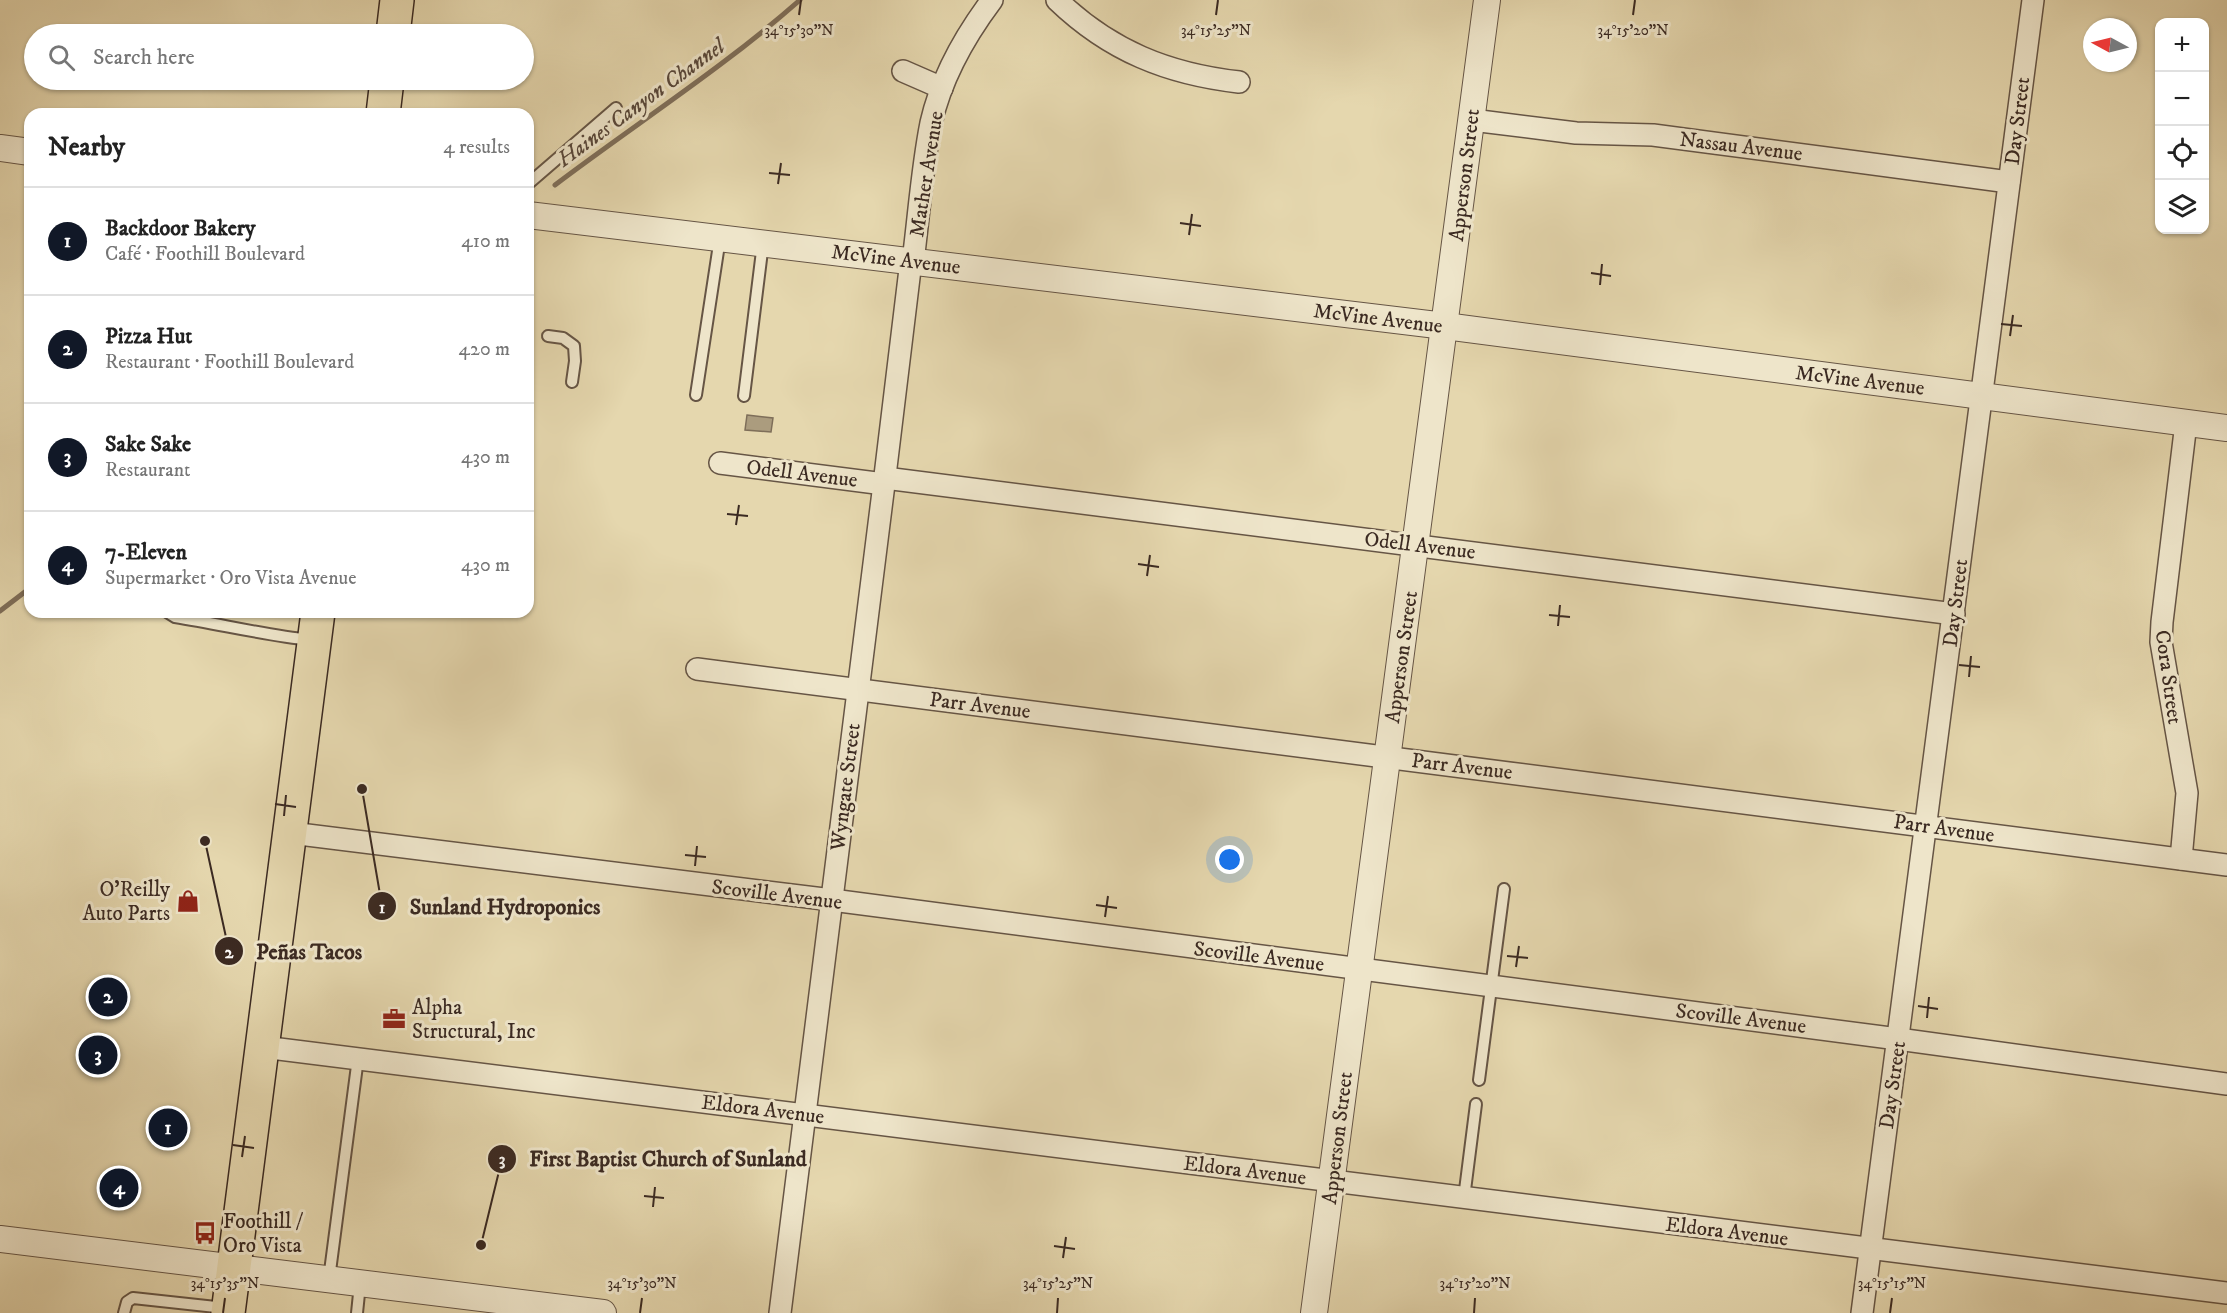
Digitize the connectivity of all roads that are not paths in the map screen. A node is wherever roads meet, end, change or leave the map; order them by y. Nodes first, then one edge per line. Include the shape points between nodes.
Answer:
1 (398, 0) edge
2 (992, 0) edge
3 (1057, 0) edge
4 (1487, 0) edge
5 (2033, 0) edge
6 (394, 24) edge
7 (903, 71) dead end
8 (1239, 81) dead end
9 (942, 88) junction
10 (386, 90) edge
11 (383, 108) edge
12 (616, 108) dead end
13 (1472, 120) junction
14 (0, 148) edge
15 (24, 151) edge
16 (534, 179) edge
17 (2009, 182) junction
18 (534, 216) edge
19 (720, 238) junction
20 (763, 243) junction
21 (912, 261) junction
22 (1445, 326) junction
23 (548, 336) dead end
24 (572, 382) dead end
25 (696, 395) dead end
26 (744, 396) dead end
27 (1982, 396) junction
28 (2186, 423) junction
29 (2227, 428) edge
30 (720, 463) dead end
31 (885, 481) junction
32 (1416, 545) junction
33 (1954, 614) junction
34 (182, 618) edge
35 (316, 626) edge
36 (697, 669) dead end
37 (857, 690) junction
38 (1388, 756) junction
39 (1926, 826) junction
40 (291, 833) junction
41 (2181, 859) junction
42 (2227, 865) edge
43 (1504, 889) dead end
44 (832, 900) junction
45 (1359, 969) junction
46 (1491, 986) junction
47 (1898, 1039) junction
48 (263, 1047) junction
49 (358, 1058) junction
50 (1479, 1080) dead end
51 (2227, 1084) edge
52 (1476, 1104) dead end
53 (805, 1115) junction
54 (1332, 1181) junction
55 (1464, 1198) junction
56 (0, 1239) edge
57 (1870, 1249) junction
58 (234, 1268) junction
59 (328, 1279) junction
60 (360, 1283) junction
61 (2227, 1293) edge
62 (228, 1311) edge
63 (124, 1313) edge
64 (357, 1313) edge
65 (603, 1313) edge
66 (780, 1313) edge
67 (1314, 1313) edge
68 (1862, 1313) edge

1 - 6 main road
2 - 9 street, Mather Avenue via 965,40
3 - 8 street via 1103,37 1147,61 1195,75
4 - 13 street, Apperson Street
5 - 17 street, Day Street
7 - 9 street, Mather Avenue
9 - 21 street, Mather Avenue via 926,154
10 - 11 main road
12 - 16 lane
13 - 17 street, Nassau Avenue via 1576,133 1663,136
13 - 22 street, Apperson Street
14 - 15 street
17 - 27 street, Day Street
18 - 19 street, McVine Avenue
19 - 20 street, McVine Avenue
19 - 25 lane
20 - 21 street, McVine Avenue
20 - 26 lane
21 - 22 street, McVine Avenue
21 - 31 street, Wyngate Street
22 - 27 street, McVine Avenue
22 - 32 street, Apperson Street
23 - 24 lane via 563,338 574,346
27 - 28 street, McVine Avenue
27 - 33 street, Day Street
28 - 29 street, McVine Avenue
28 - 41 street, Cora Street via 2161,642 2187,793
30 - 31 street, Odell Avenue
31 - 32 street, Odell Avenue
31 - 37 street, Wyngate Street
32 - 33 street, Odell Avenue
32 - 38 street, Apperson Street
33 - 39 street, Day Street
34 - 35 lane via 273,636
35 - 40 main road
36 - 37 street, Parr Avenue
37 - 38 street, Parr Avenue
37 - 44 street, Wyngate Street
38 - 39 street, Parr Avenue
38 - 45 street, Apperson Street
39 - 41 street, Parr Avenue
39 - 47 street, Day Street
40 - 44 street, Scoville Avenue
40 - 48 main road
41 - 42 street, Parr Avenue
43 - 46 lane
44 - 45 street, Scoville Avenue
44 - 53 street, Wyngate Street
45 - 46 street, Scoville Avenue
45 - 54 street, Apperson Street
46 - 47 street, Scoville Avenue
46 - 50 lane
47 - 51 street, Scoville Avenue
47 - 57 street, Day Street
48 - 49 street, Eldora Avenue
48 - 58 main road
49 - 53 street, Eldora Avenue
49 - 59 lane
52 - 55 lane
53 - 54 street, Eldora Avenue
53 - 66 street, Wyngate Street
54 - 55 street, Eldora Avenue
54 - 67 street, Apperson Street
55 - 57 street, Eldora Avenue
56 - 58 street
57 - 61 street, Eldora Avenue
57 - 68 street, Day Street
58 - 59 street
58 - 62 main road
59 - 60 street
60 - 64 lane
60 - 65 street
62 - 63 lane via 133,1298 127,1302

